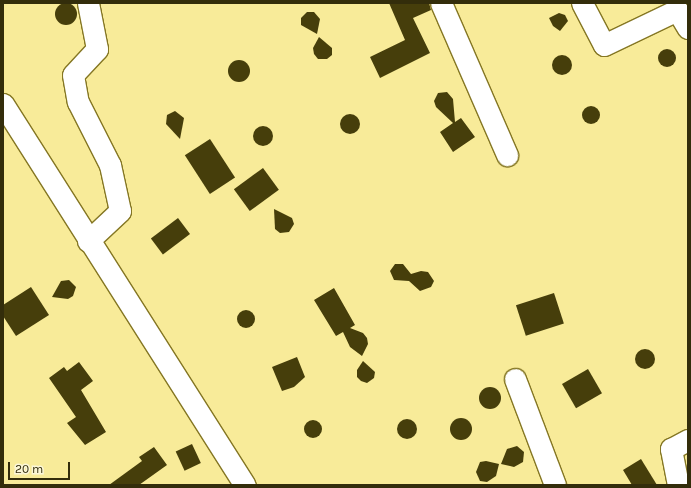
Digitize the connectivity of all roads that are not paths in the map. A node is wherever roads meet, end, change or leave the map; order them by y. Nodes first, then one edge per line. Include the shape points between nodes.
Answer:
1 (88, 3) edge
2 (441, 3) edge
3 (582, 3) edge
4 (688, 28) edge
5 (3, 104) edge
6 (507, 155) dead end
7 (88, 241) junction
8 (515, 379) dead end
9 (688, 440) edge
10 (245, 485) edge
11 (555, 485) edge
12 (678, 485) edge

1 - 7 street via 97,49 73,75 78,102 110,165 120,211
2 - 6 street
3 - 4 street via 604,45 677,10
5 - 7 street
7 - 10 street
8 - 11 street
9 - 12 street via 671,449

